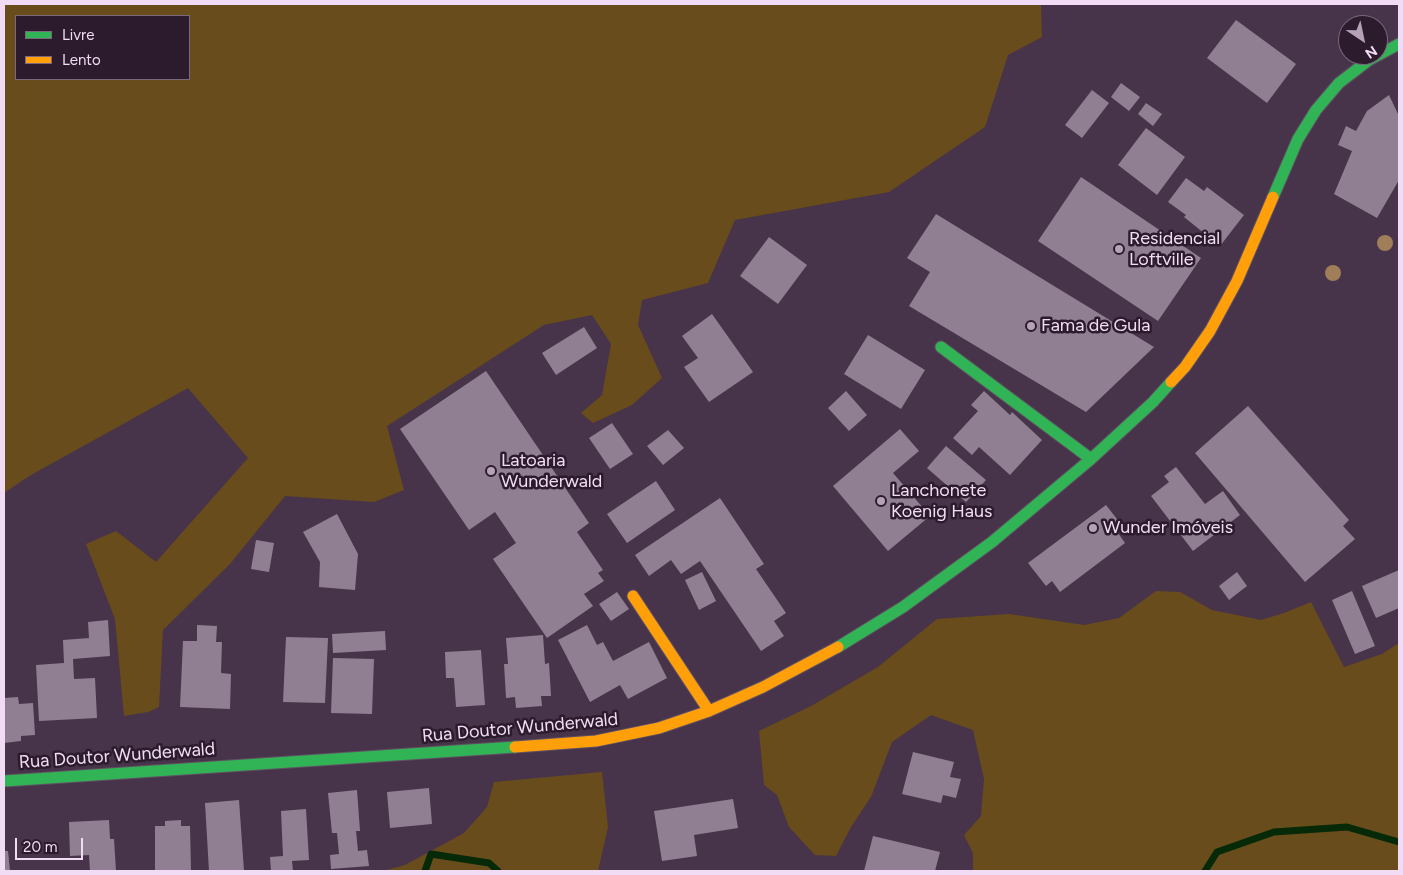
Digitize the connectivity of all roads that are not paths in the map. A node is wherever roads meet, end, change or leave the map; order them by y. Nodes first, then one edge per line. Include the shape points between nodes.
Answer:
1 (1399, 44) edge
2 (941, 347) dead end
3 (1091, 459) junction
4 (633, 596) dead end
5 (709, 711) junction
6 (4, 781) edge

1 - 3 street, Rua Doutor Wunderwald via 1368,60 1339,84 1316,110 1298,139 1237,281 1210,331 1185,367 1153,402
2 - 3 street
3 - 5 street, Rua Doutor Wunderwald via 992,542 902,607 825,655
4 - 5 street
5 - 6 street, Rua Doutor Wunderwald via 630,736 565,744

